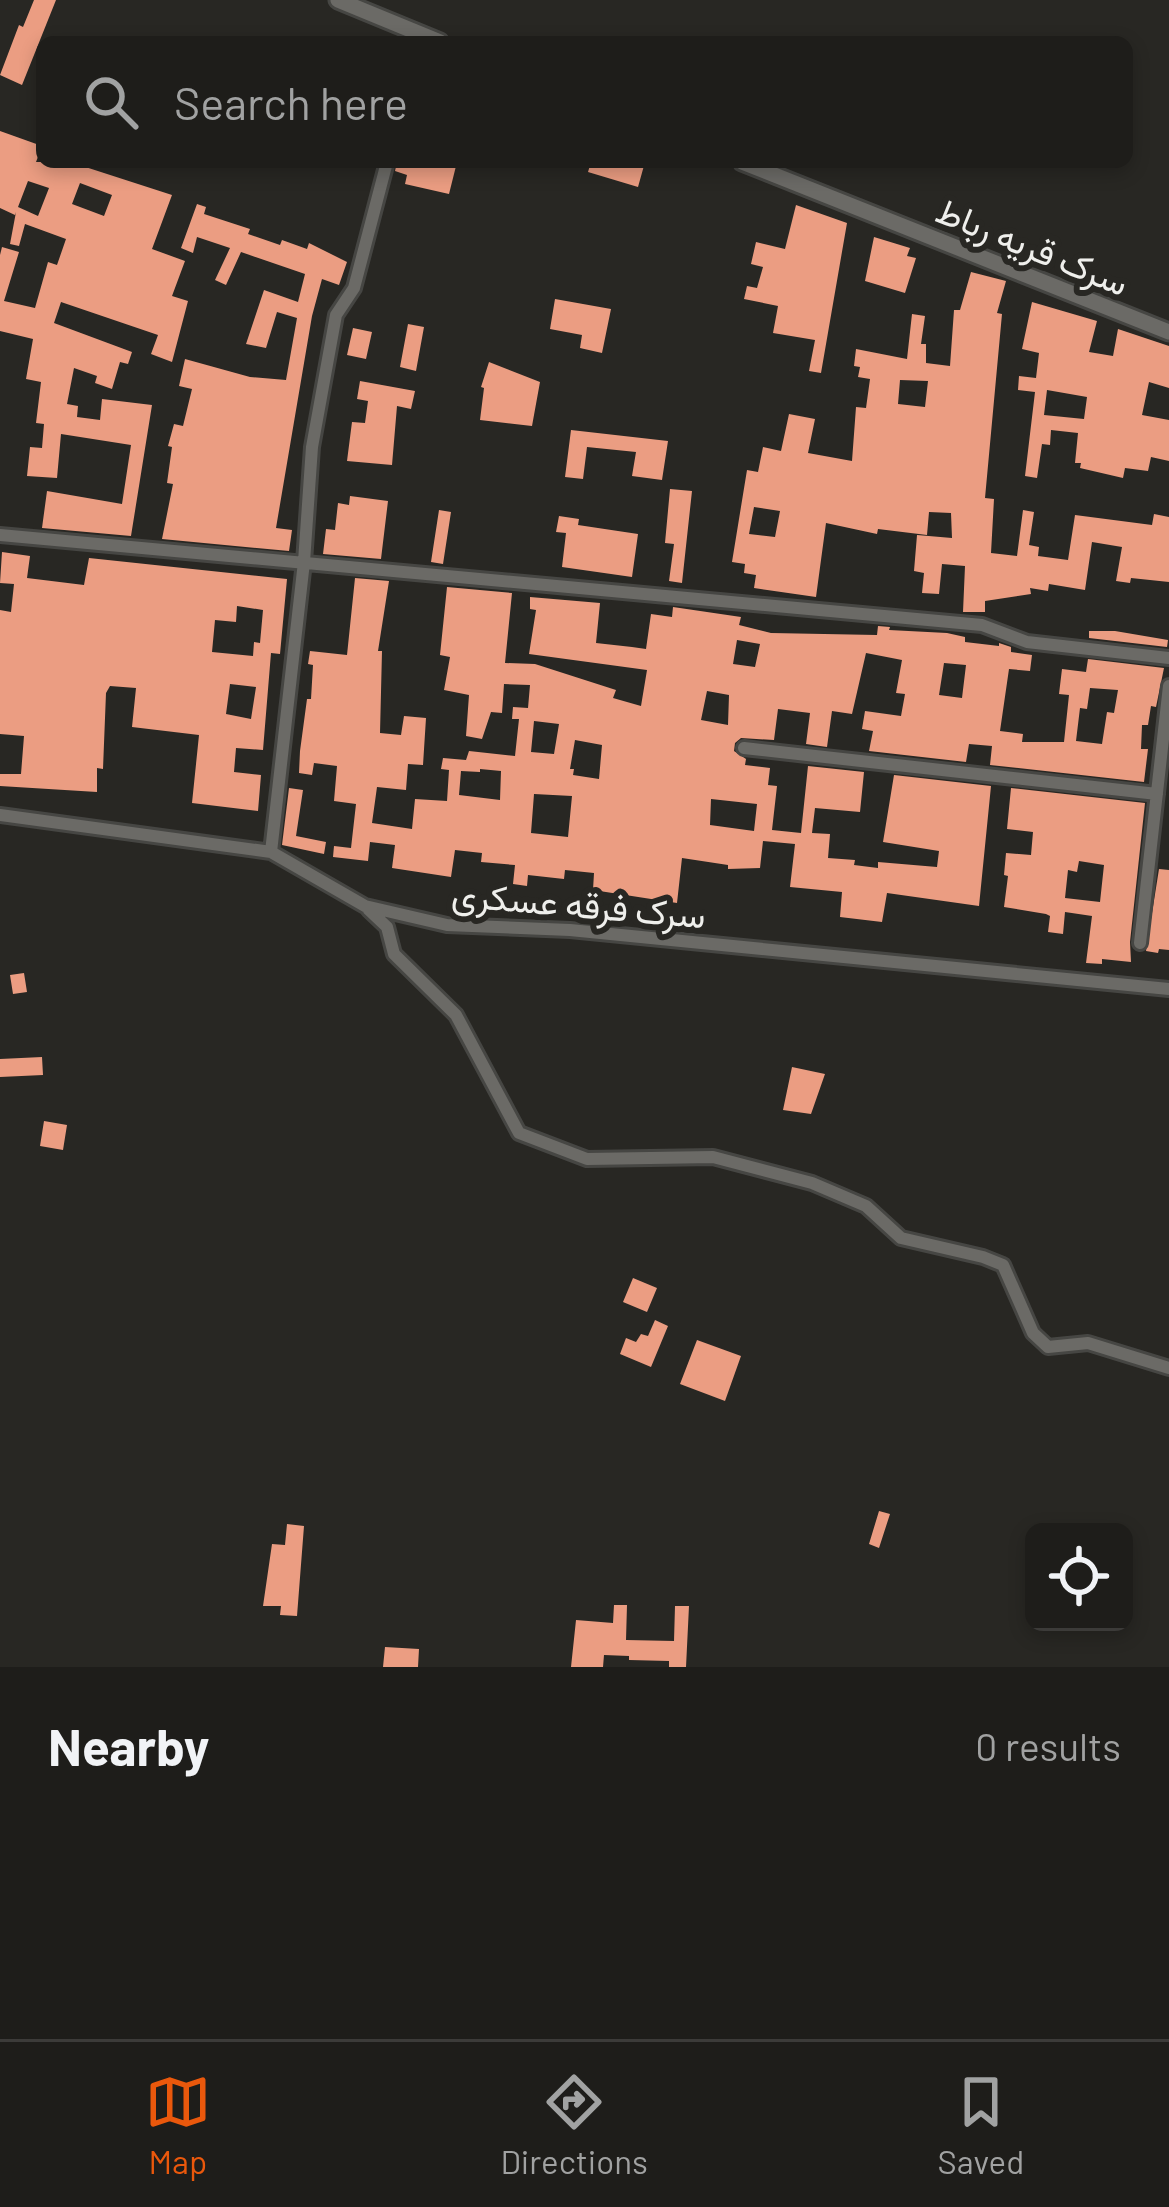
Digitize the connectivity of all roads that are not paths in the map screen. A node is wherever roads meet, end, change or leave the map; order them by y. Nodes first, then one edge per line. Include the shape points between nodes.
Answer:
1 (338, 0) edge
2 (420, 36) edge
3 (384, 168) edge
4 (757, 168) edge
5 (1169, 332) edge
6 (0, 535) edge
7 (304, 562) junction
8 (1169, 658) edge
9 (1169, 686) edge
10 (744, 748) dead end
11 (1157, 794) junction
12 (0, 814) edge
13 (271, 852) junction
14 (365, 906) junction
15 (1140, 944) dead end
16 (1169, 988) edge
17 (1169, 1368) edge

1 - 2 street
3 - 7 street via 354,288 335,315 311,447
4 - 5 street, سرک قریه رباط
6 - 7 street
7 - 8 street via 982,625 1027,642
7 - 13 street
9 - 11 street
10 - 11 street
11 - 15 street
12 - 13 street, سرک فرقه عسکری
13 - 14 street, سرک فرقه عسکری
14 - 16 street, سرک فرقه عسکری via 447,925
14 - 17 street via 387,927 394,954 457,1016 519,1133 586,1159 713,1156 812,1183 866,1206 901,1238 1003,1265 1033,1333 1048,1346 1088,1343

